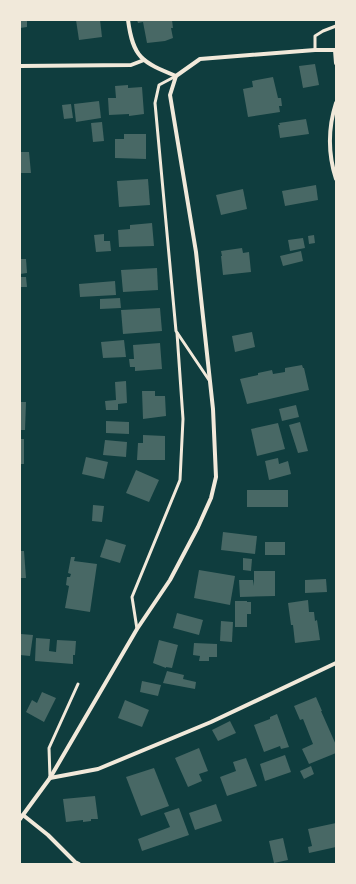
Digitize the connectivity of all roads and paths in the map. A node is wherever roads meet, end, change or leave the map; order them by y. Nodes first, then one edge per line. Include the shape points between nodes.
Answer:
1 (128, 20) edge
2 (336, 26) edge
3 (315, 50) junction
4 (336, 50) edge
5 (144, 60) junction
6 (336, 63) edge
7 (20, 66) edge
8 (176, 76) junction
9 (336, 103) edge
10 (336, 179) edge
11 (176, 331) junction
12 (210, 381) junction
13 (137, 629) junction
14 (336, 662) edge
15 (78, 684) dead end
16 (50, 778) junction
17 (21, 817) edge
18 (80, 864) edge

1 - 5 street via 134,48
2 - 3 lane via 315,36
3 - 4 street
3 - 8 street via 200,59
4 - 6 street
5 - 7 street via 131,65
5 - 8 street
8 - 11 lane via 159,85 155,103
8 - 12 street via 170,95 196,252
9 - 10 street via 330,140
11 - 12 lane
11 - 13 lane via 183,419 180,480 132,597
12 - 13 street via 216,471 211,498 170,580
13 - 16 street
14 - 16 street via 211,722 98,769
15 - 16 lane via 49,748
16 - 17 street
17 - 18 street via 48,835

